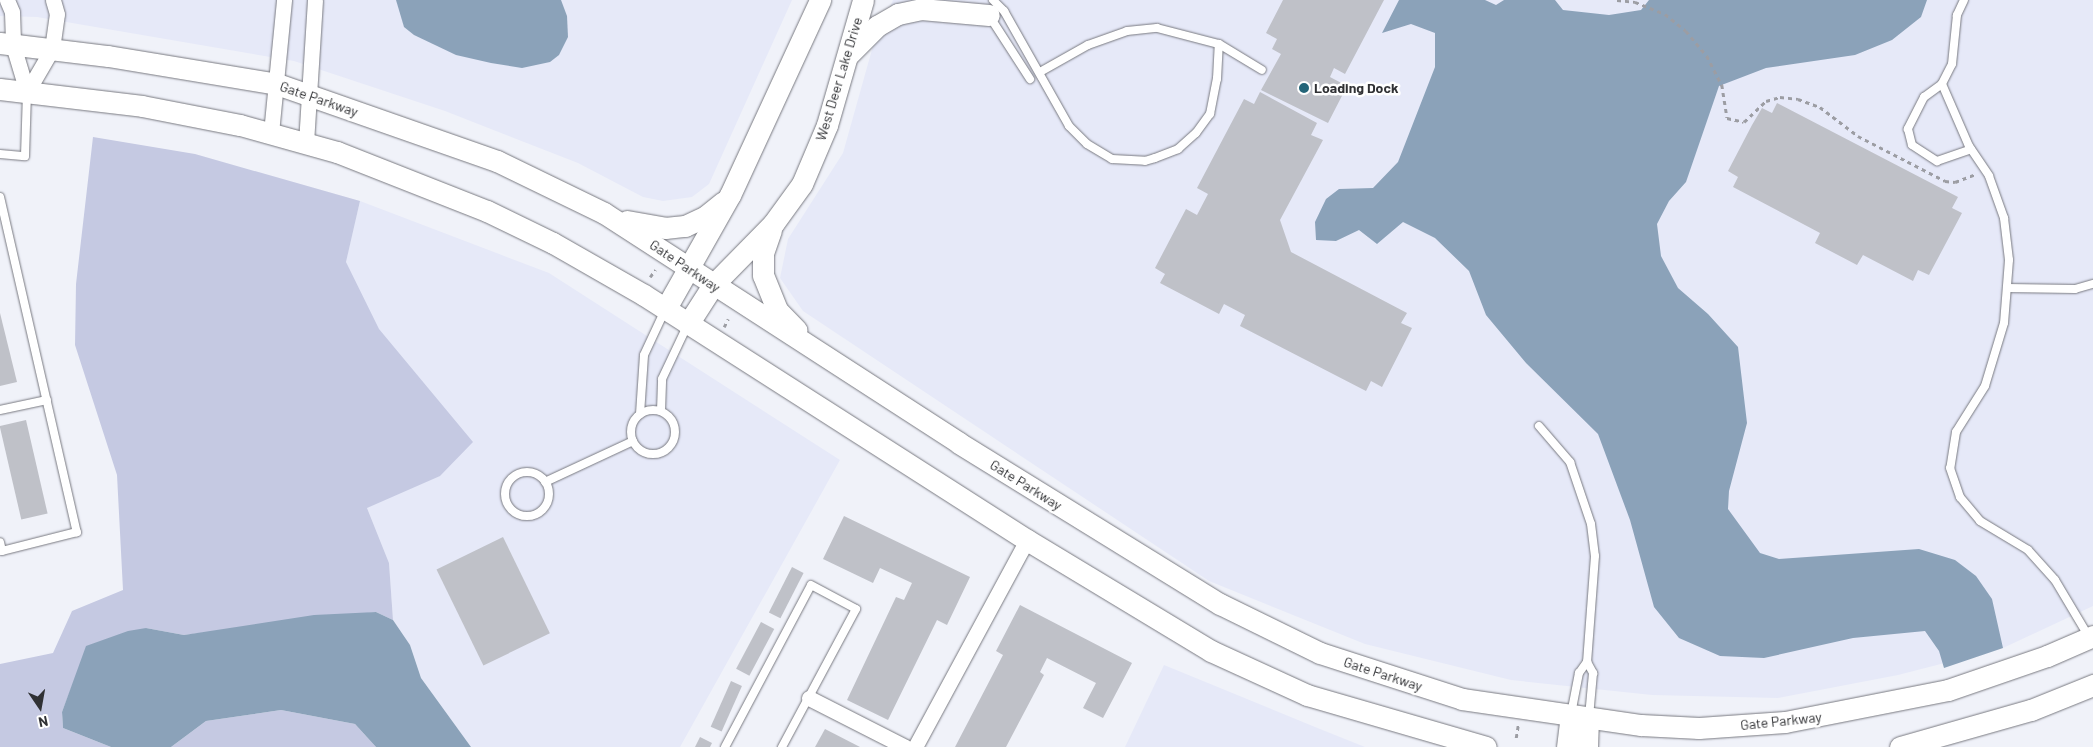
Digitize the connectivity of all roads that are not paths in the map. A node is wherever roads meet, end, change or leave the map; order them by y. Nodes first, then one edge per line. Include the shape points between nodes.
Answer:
1 (7, 0) edge
2 (53, 0) edge
3 (284, 0) edge
4 (315, 0) edge
5 (820, 0) edge
6 (863, 0) edge
7 (1964, 0) edge
8 (960, 3) dead end
9 (991, 8) edge
10 (7, 44) edge
11 (1219, 44) junction
12 (52, 49) junction
13 (847, 57) junction
14 (1262, 70) dead end
15 (1040, 72) junction
16 (1030, 79) dead end
17 (277, 84) junction
18 (1942, 84) junction
19 (0, 89) edge
20 (27, 92) junction
21 (309, 95) junction
22 (271, 133) junction
23 (306, 143) junction
24 (1971, 149) junction
25 (0, 154) edge
26 (730, 195) junction
27 (0, 197) edge
28 (604, 213) junction
29 (773, 224) junction
30 (691, 269) junction
31 (2093, 284) edge
32 (713, 285) junction
33 (2007, 288) junction
34 (666, 308) junction
35 (688, 324) junction
36 (815, 351) junction
37 (47, 400) junction
38 (0, 410) edge
39 (661, 411) junction
40 (640, 414) junction
41 (1539, 426) dead end
42 (633, 441) junction
43 (545, 482) junction
44 (1027, 540) junction
45 (0, 542) edge
46 (2091, 637) edge
47 (1587, 662) junction
48 (2093, 685) edge
49 (809, 698) junction
50 (1580, 716) junction
51 (725, 747) edge
52 (782, 747) edge
53 (905, 747) edge
54 (915, 747) edge
55 (1486, 747) edge
56 (1567, 747) edge
57 (1587, 747) edge
58 (1900, 747) edge

1 - 10 street via 12,12
2 - 12 street via 57,14
3 - 17 street
4 - 21 street
5 - 26 main road
6 - 13 main road, West Deer Lake Drive
7 - 18 lane via 1957,16 1952,64
8 - 9 lane
9 - 13 main road via 921,8 898,14 877,26
9 - 15 lane via 1004,11
9 - 16 lane
10 - 12 main road, Gate Parkway
10 - 20 street
11 - 14 lane
11 - 15 lane via 1157,28 1127,31 1088,45
11 - 15 lane via 1210,114 1178,149 1145,161 1112,159 1087,144 1070,126
12 - 17 main road, Gate Parkway
12 - 20 street
13 - 29 main road, West Deer Lake Drive via 827,125 802,184
17 - 21 main road, Gate Parkway
17 - 22 street
18 - 24 lane
18 - 24 lane via 1924,97 1908,129 1912,145 1937,161
19 - 20 main road
20 - 22 main road via 142,106
20 - 25 lane via 25,156
21 - 23 street
21 - 28 main road, Gate Parkway via 497,161
22 - 23 main road
23 - 34 main road via 487,211 553,243
24 - 33 lane via 1989,176 2004,218 2009,260
26 - 28 main road via 706,216 678,227 640,226
26 - 30 main road
27 - 37 lane
28 - 30 main road, Gate Parkway
29 - 32 main road, West Deer Lake Drive
29 - 36 main road via 763,253 768,291 777,310
30 - 32 main road, Gate Parkway
30 - 34 main road
31 - 33 lane via 2075,289
32 - 35 main road, West Deer Lake Drive
32 - 36 main road, Gate Parkway
33 - 46 lane via 2004,323 1985,386 1956,432 1950,468 1960,497 1980,521 2028,550 2055,580
34 - 35 main road
34 - 40 lane via 644,355
35 - 39 lane via 662,379
35 - 44 main road
36 - 50 main road, Gate Parkway via 1220,604 1320,653 1462,699
37 - 38 lane
37 - 45 lane via 78,532 2,550
39 - 40 lane
39 - 42 lane via 675,427 670,447 650,454
40 - 42 lane via 632,426
41 - 47 lane via 1570,462 1591,524 1595,556
42 - 43 lane
43 - 43 lane via 530,472 517,474 505,490 507,503 518,513 539,512 548,500
44 - 54 street
44 - 55 main road via 1210,651 1307,695
46 - 50 main road, Gate Parkway via 1948,690 1832,715 1699,728 1641,725
47 - 50 lane via 1579,672
47 - 50 lane via 1593,673
48 - 58 main road via 2031,710
49 - 51 lane via 856,609 811,585
49 - 52 lane
49 - 53 street
50 - 56 main road
50 - 57 main road

